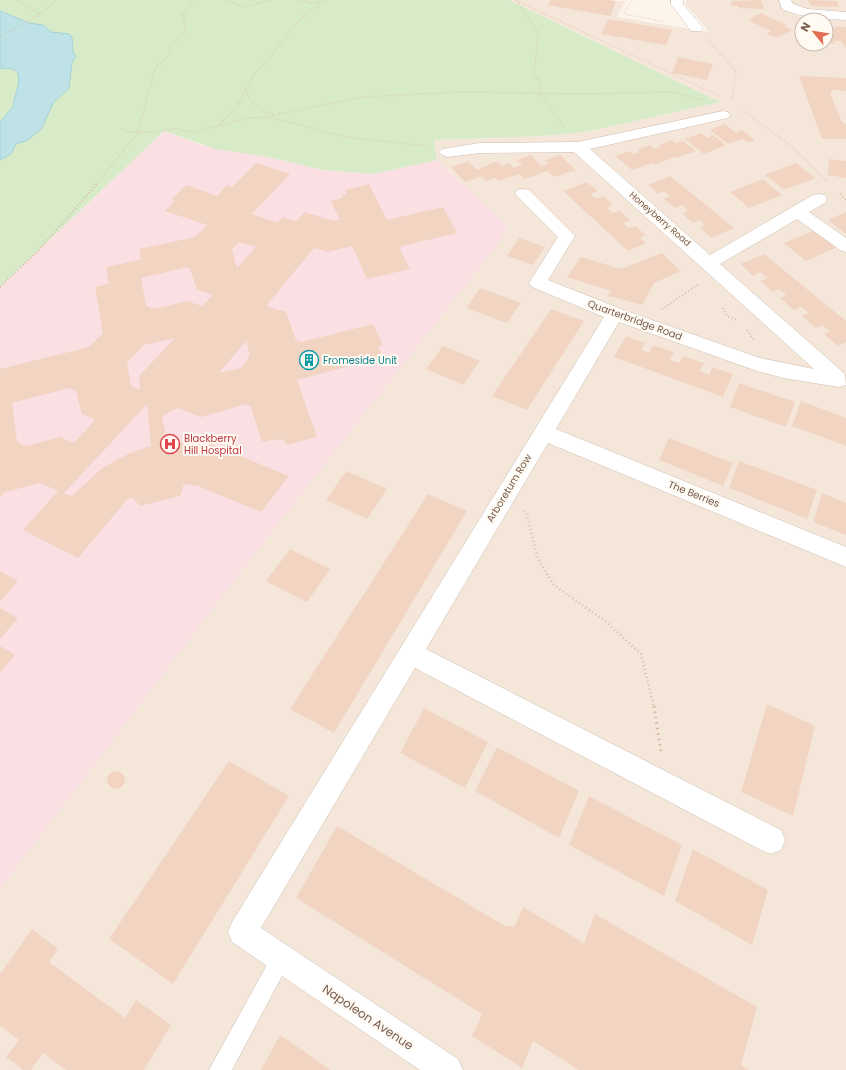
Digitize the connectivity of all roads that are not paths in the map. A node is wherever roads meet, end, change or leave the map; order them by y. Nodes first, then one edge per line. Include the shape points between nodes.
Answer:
1 (677, 0) edge
2 (785, 0) edge
3 (846, 16) edge
4 (696, 28) road end
5 (723, 115) dead end
6 (578, 147) junction
7 (447, 152) dead end
8 (523, 194) dead end
9 (819, 199) dead end
10 (799, 212) junction
11 (846, 246) edge
12 (713, 267) junction
13 (615, 314) junction
14 (842, 381) edge
15 (543, 432) junction
16 (846, 557) edge
17 (407, 657) junction
18 (771, 840) dead end
19 (285, 962) junction
20 (220, 1070) edge
21 (447, 1070) edge

1 - 4 street via 677,4
2 - 3 street via 787,6 797,12
5 - 6 street
6 - 7 street via 480,148
6 - 12 street, Honeyberry Road
8 - 13 street, Quarterbridge Road via 567,236 538,283
9 - 10 street
10 - 11 street
10 - 12 street
12 - 14 street, Honeyberry Road
13 - 14 street, Quarterbridge Road via 783,371
13 - 15 street, Arboretum Row
15 - 16 street, The Berries
15 - 17 street, Arboretum Row
17 - 18 street
17 - 19 street, Arboretum Row via 242,932
19 - 20 lane
19 - 21 street, Napoleon Avenue

